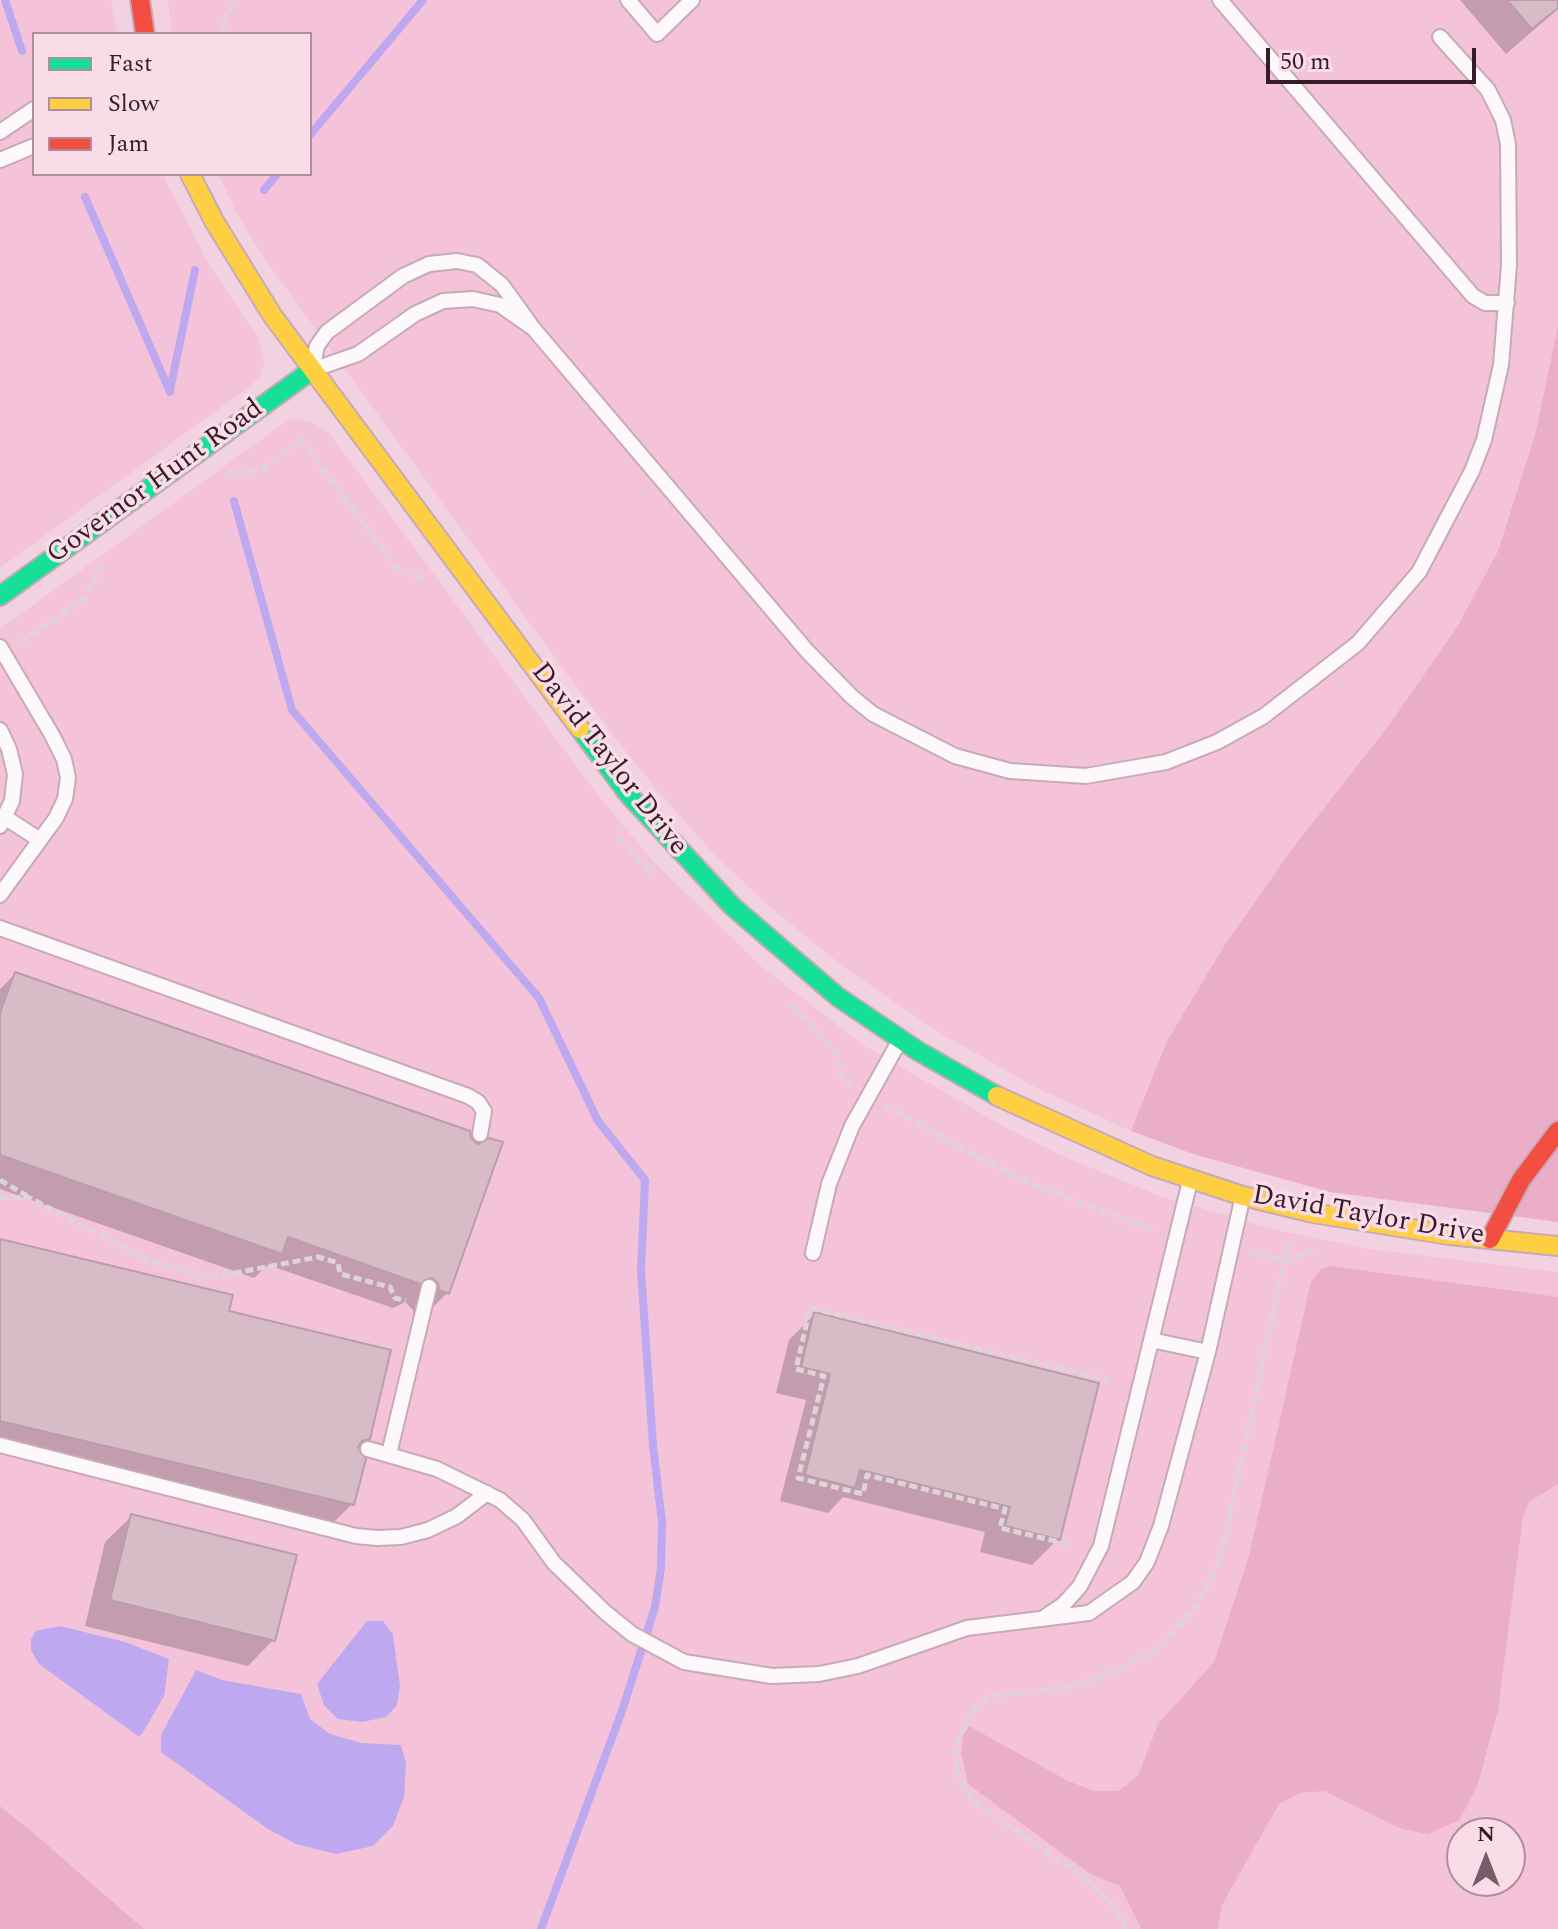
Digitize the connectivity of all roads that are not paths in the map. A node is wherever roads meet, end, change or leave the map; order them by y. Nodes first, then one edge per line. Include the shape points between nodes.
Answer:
1 (140, 0) edge
2 (628, 0) edge
3 (692, 0) edge
4 (1220, 0) edge
5 (145, 32) edge
6 (1440, 37) dead end
7 (32, 110) edge
8 (0, 132) edge
9 (32, 147) edge
10 (0, 160) edge
11 (191, 176) edge
12 (1507, 303) junction
13 (533, 328) junction
14 (312, 370) junction
15 (0, 596) edge
16 (2, 650) edge
17 (0, 730) edge
18 (3, 822) edge
19 (40, 840) junction
20 (0, 895) edge
21 (0, 928) edge
22 (900, 1039) junction
23 (1558, 1131) edge
24 (480, 1134) dead end
25 (1190, 1179) junction
26 (1243, 1196) junction
27 (1490, 1239) junction
28 (1558, 1246) edge
29 (813, 1253) dead end
30 (429, 1287) dead end
31 (1151, 1340) junction
32 (1208, 1352) junction
33 (0, 1445) edge
34 (368, 1449) dead end
35 (389, 1454) junction
36 (487, 1493) junction
37 (1042, 1619) junction

1 - 5 street
2 - 3 lane via 657,34
4 - 12 lane via 1473,296 1485,303
6 - 12 lane via 1488,90 1503,120 1510,208
7 - 8 lane
9 - 10 lane
11 - 14 street, David Taylor Drive via 235,257
12 - 13 lane via 1496,394 1472,471 1436,544 1387,612 1313,682 1240,730 1166,762 1086,776 1022,773 955,756 898,729 852,697
13 - 14 lane via 500,305 473,299 443,301 358,354
13 - 14 lane via 483,268 457,261 429,264 403,276 327,332 317,346
14 - 15 street, Governor Hunt Road
14 - 22 street, David Taylor Drive via 659,830 784,952
16 - 19 lane via 58,747 68,778 65,799
17 - 18 lane via 15,774
18 - 19 lane
19 - 20 lane
21 - 24 lane via 468,1096 484,1111
22 - 25 street, David Taylor Drive via 1017,1108
22 - 29 lane via 852,1126 829,1184
23 - 27 street via 1521,1180
25 - 26 street, David Taylor Drive
25 - 31 lane
26 - 27 street, David Taylor Drive via 1340,1218
26 - 32 lane
27 - 28 street, David Taylor Drive
30 - 35 lane
31 - 32 lane
31 - 37 lane via 1101,1546 1080,1586
32 - 37 lane via 1147,1562 1133,1582 1089,1613
33 - 36 lane via 377,1538 428,1530
34 - 35 lane
35 - 36 lane via 448,1473
36 - 37 lane via 523,1520 554,1563 606,1613 684,1662 772,1676 819,1674 967,1628

